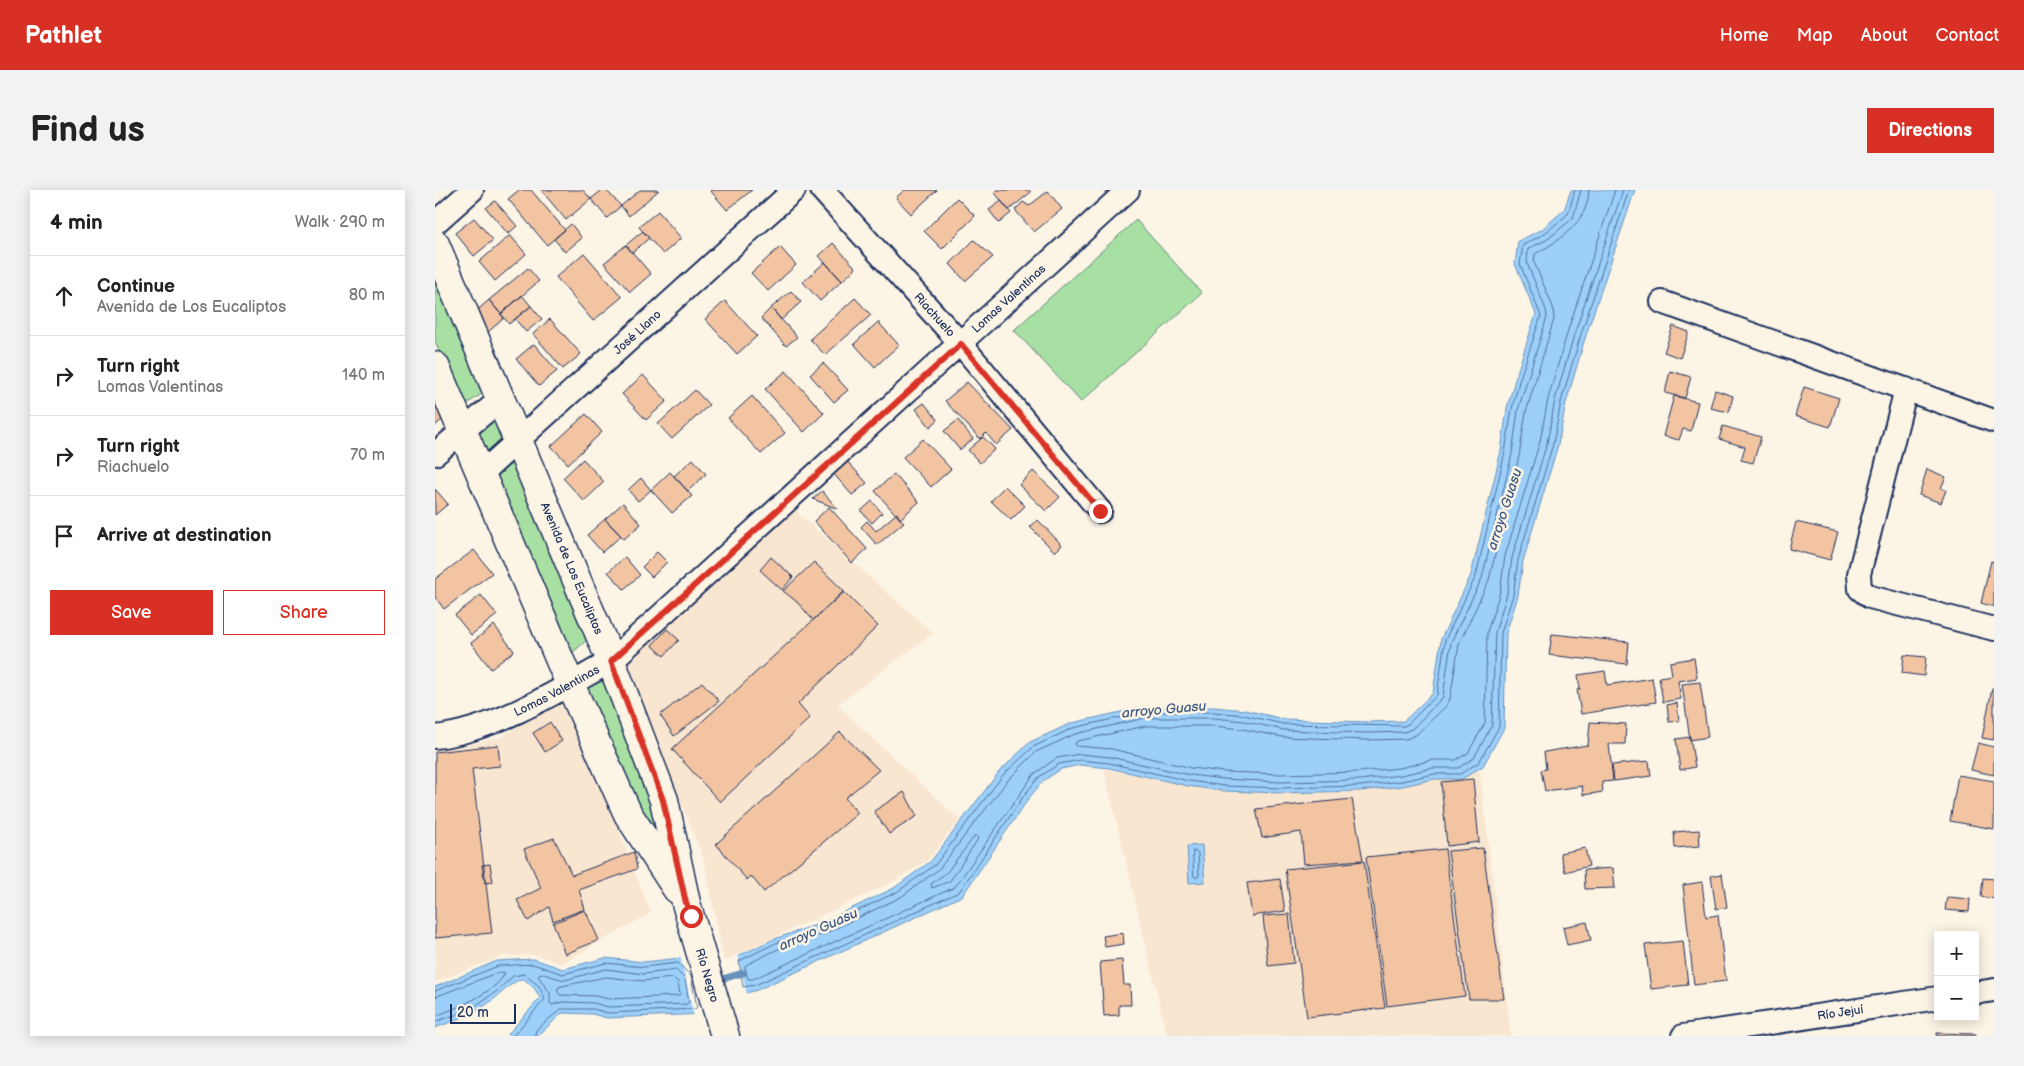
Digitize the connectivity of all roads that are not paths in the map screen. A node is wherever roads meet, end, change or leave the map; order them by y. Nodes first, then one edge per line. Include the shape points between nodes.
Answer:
1 (472, 190) edge
2 (793, 190) edge
3 (822, 190) edge
4 (1128, 190) edge
5 (435, 223) edge
6 (435, 244) edge
7 (1662, 302) dead end
8 (961, 344) junction
9 (435, 366) edge
10 (1906, 389) junction
11 (501, 399) junction
12 (1994, 421) edge
13 (463, 431) junction
14 (519, 441) junction
15 (435, 454) edge
16 (481, 474) junction
17 (1100, 511) dead end
18 (1994, 629) edge
19 (611, 661) junction
20 (570, 684) junction
21 (435, 737) edge
22 (688, 909) junction
23 (1994, 990) edge
24 (1979, 992) edge
25 (1934, 999) edge
26 (724, 1028) edge
27 (1683, 1036) edge

1 - 5 street
2 - 14 street, José Llano
3 - 8 street, Riachuelo
4 - 8 street, Lomas Valentinas
6 - 11 street, Avenida de Los Eucaliptos
7 - 10 street
8 - 17 street, Riachuelo
8 - 19 street, Lomas Valentinas
9 - 13 street
10 - 12 street
10 - 18 street via 1859,574 1860,589 1870,597
11 - 13 street
11 - 14 street, Avenida de Los Eucaliptos
13 - 15 street
13 - 16 street
14 - 16 street, José Llano
14 - 19 street, Avenida de Los Eucaliptos
16 - 20 street
19 - 20 street, Lomas Valentinas
19 - 22 street, Avenida de Los Eucaliptos via 663,800
20 - 21 street, Lomas Valentinas via 495,722
20 - 22 street via 628,814
22 - 26 street, Río Negro
23 - 24 street
25 - 27 street, Río Jejuí

